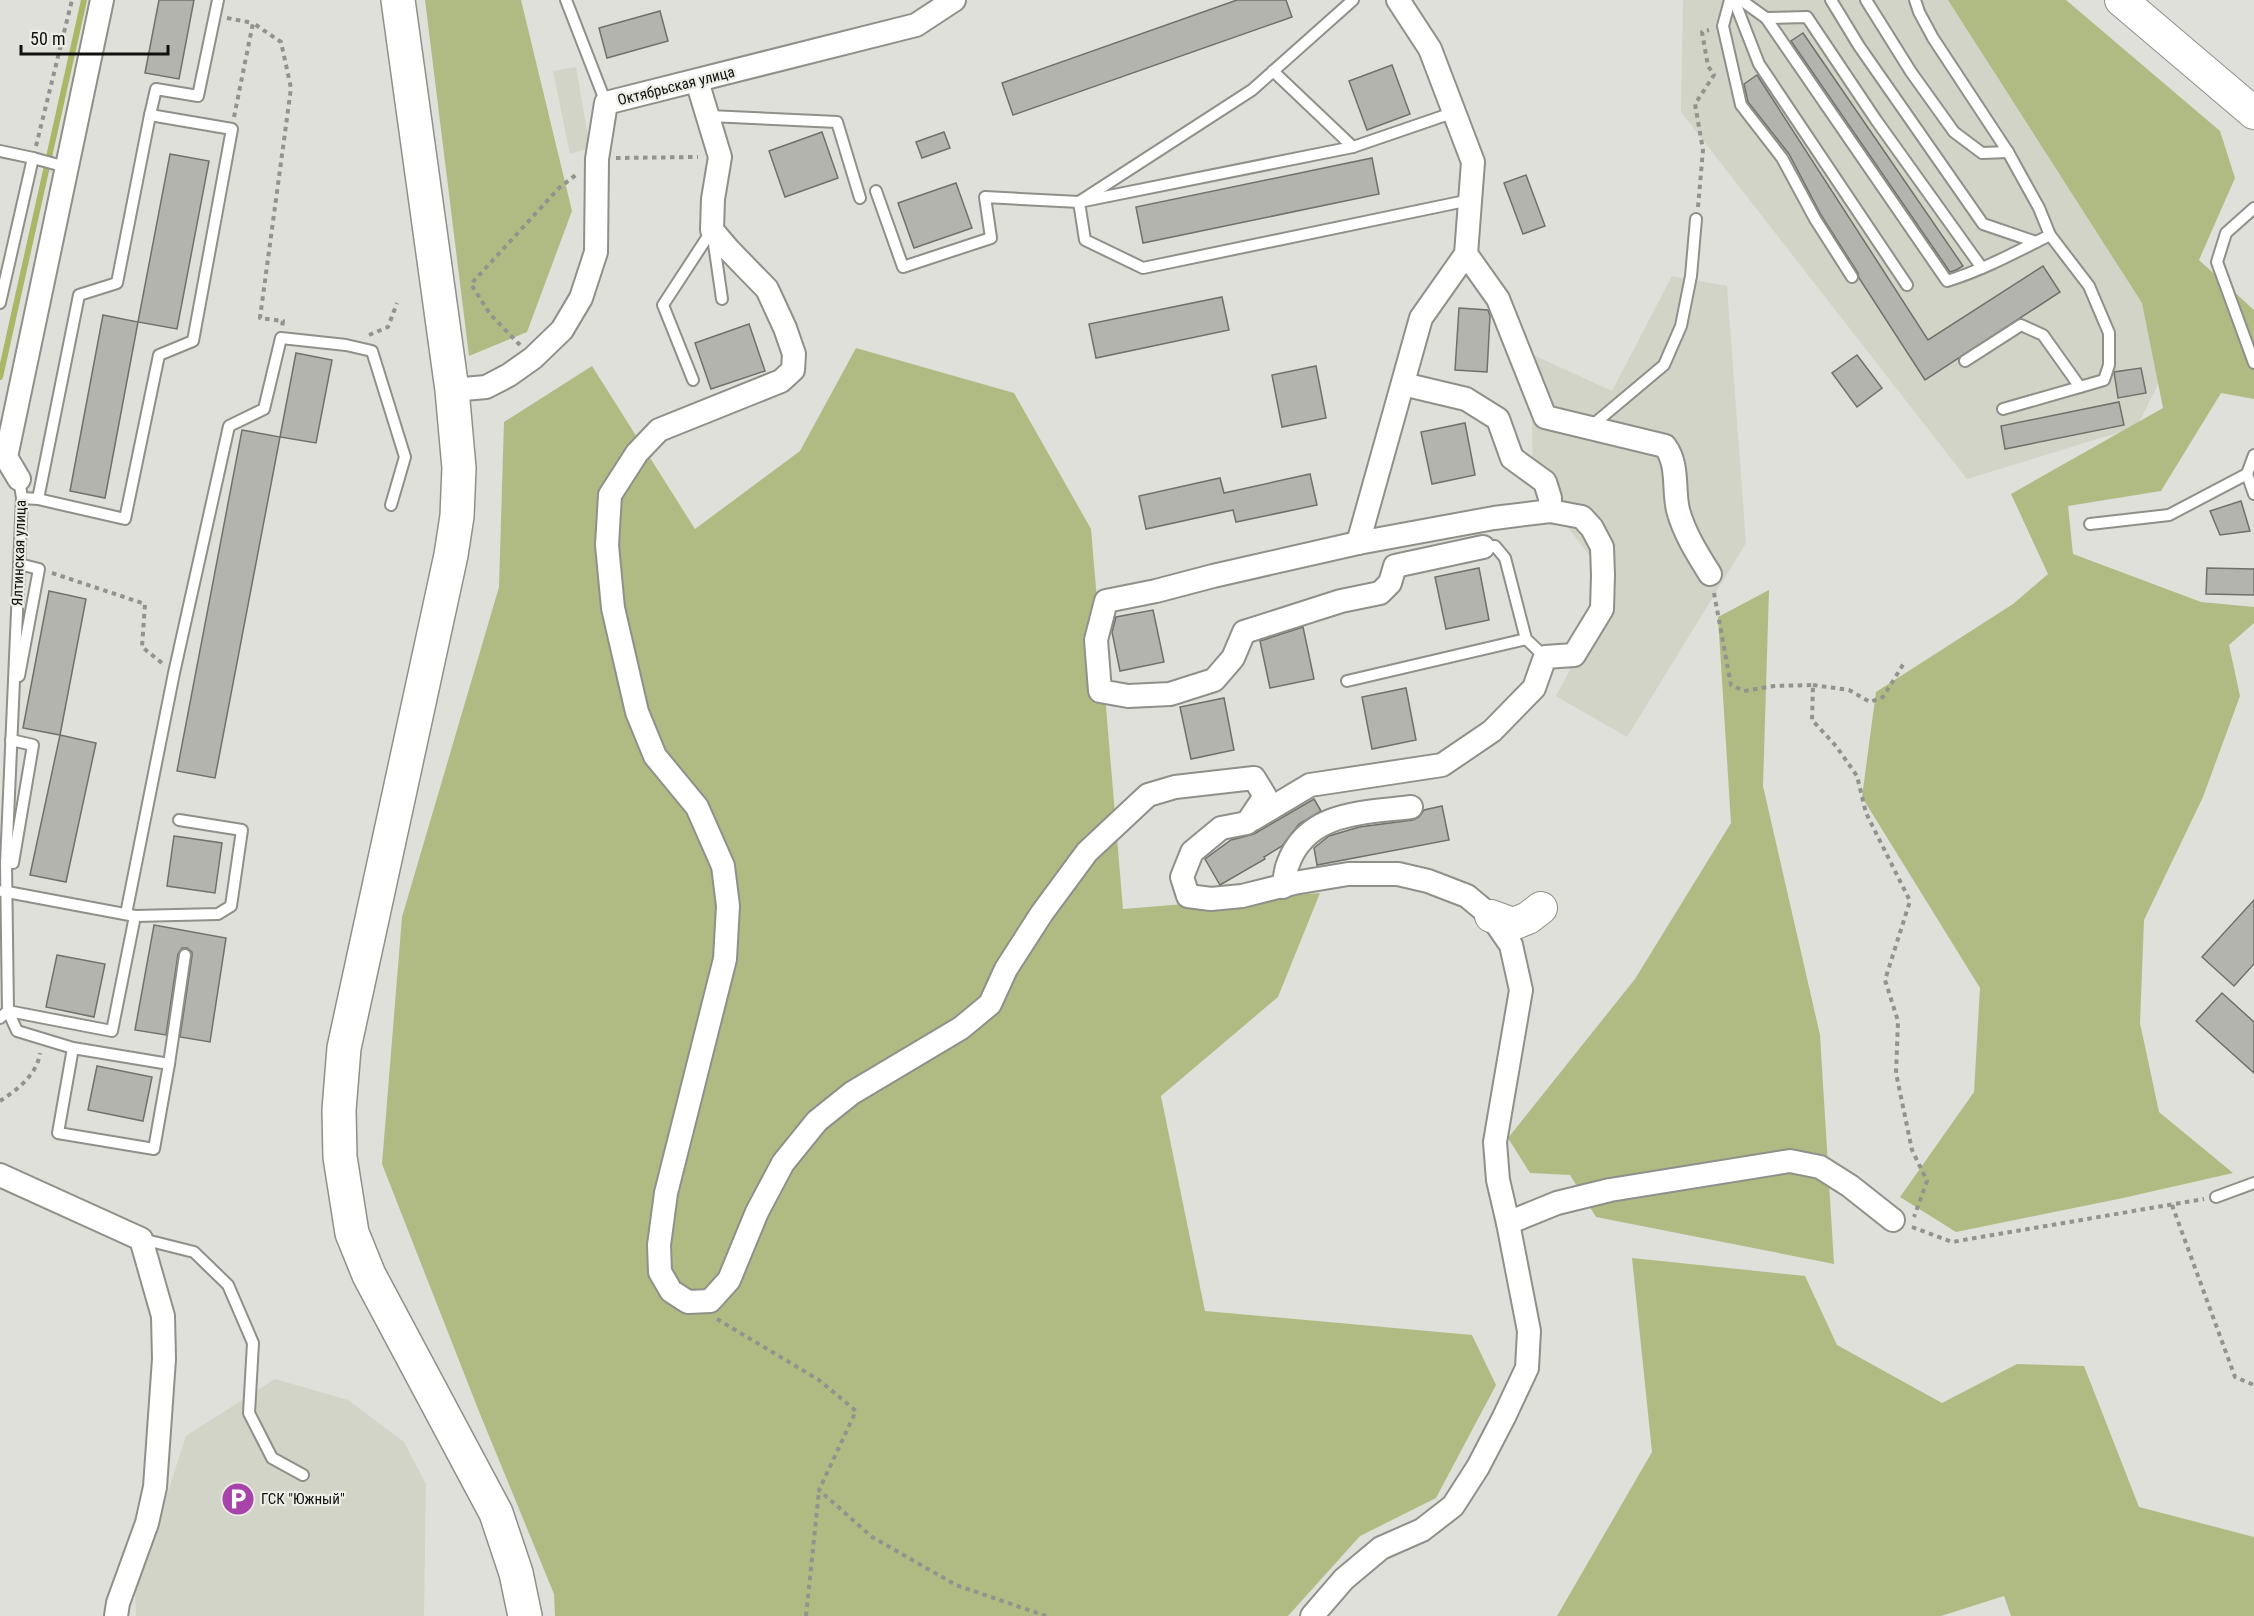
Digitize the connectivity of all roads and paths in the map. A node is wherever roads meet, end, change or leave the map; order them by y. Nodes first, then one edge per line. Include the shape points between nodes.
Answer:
1 (72, 0) edge
2 (102, 0) edge
3 (218, 0) edge
4 (398, 0) edge
5 (566, 0) edge
6 (954, 0) edge
7 (1353, 0) edge
8 (1398, 0) edge
9 (1732, 0) edge
10 (1741, 0) edge
11 (1831, 0) edge
12 (1866, 0) edge
13 (1915, 0) edge
14 (2121, 0) edge
15 (216, 16) junction
16 (1766, 18) junction
17 (253, 23) junction
18 (1702, 32) dead end
19 (1273, 71) junction
20 (697, 81) junction
21 (606, 103) junction
22 (1455, 112) junction
23 (2254, 113) edge
24 (150, 115) junction
25 (708, 116) junction
26 (232, 129) junction
27 (1353, 147) junction
28 (0, 151) edge
29 (2008, 152) junction
30 (720, 157) junction
31 (33, 159) junction
32 (597, 159) junction
33 (66, 167) junction
34 (876, 191) dead end
35 (860, 198) dead end
36 (1470, 200) junction
37 (1079, 202) junction
38 (2254, 208) edge
39 (1696, 219) joint
40 (712, 230) junction
41 (2050, 235) junction
42 (2036, 242) junction
43 (1466, 254) junction
44 (1982, 268) junction
45 (1852, 278) dead end
46 (1907, 285) dead end
47 (722, 299) dead end
48 (0, 303) edge
49 (398, 303) dead end
50 (281, 338) junction
51 (346, 345) junction
52 (533, 358) junction
53 (1965, 361) dead end
54 (2254, 363) edge
55 (693, 380) dead end
56 (1403, 384) junction
57 (2080, 387) junction
58 (452, 390) junction
59 (2002, 409) dead end
60 (1589, 428) junction
61 (2254, 455) edge
62 (3, 456) edge
63 (2247, 474) junction
64 (21, 489) junction
65 (2254, 494) edge
66 (38, 499) junction
67 (391, 506) dead end
68 (1550, 511) junction
69 (2090, 525) dead end
70 (1358, 543) junction
71 (1483, 547) joint
72 (19, 564) junction
73 (39, 569) junction
74 (1710, 574) joint
75 (1526, 639) junction
76 (1545, 657) junction
77 (1904, 663) dead end
78 (174, 673) junction
79 (1347, 681) dead end
80 (1813, 685) junction
81 (12, 715) junction
82 (11, 740) junction
83 (10, 781) junction
84 (0, 788) edge
85 (1411, 807) dead end
86 (179, 820) dead end
87 (1247, 823) junction
88 (6, 863) junction
89 (1283, 887) junction
90 (3, 891) edge
91 (1541, 908) dead end
92 (130, 915) junction
93 (1491, 916) junction
94 (4, 950) edge
95 (185, 955) dead end
96 (4, 1015) edge
97 (41, 1039) junction
98 (73, 1048) junction
99 (169, 1064) junction
100 (0, 1101) edge
101 (0, 1175) edge
102 (2254, 1183) edge
103 (2216, 1197) joint
104 (2172, 1204) junction
105 (1508, 1223) junction
106 (1902, 1223) junction
107 (141, 1239) junction
108 (688, 1302) junction
109 (2254, 1385) edge
110 (303, 1475) dead end
111 (819, 1490) junction
112 (116, 1616) edge
113 (525, 1616) edge
114 (806, 1616) edge
115 (1046, 1616) edge
116 (1312, 1616) edge

1 - 31 path
2 - 33 street, Ялтинская улица
3 - 15 lane
4 - 58 highway
5 - 21 lane
6 - 20 street, Октябрьская улица via 916,25
7 - 19 lane
8 - 22 street via 1430,49
9 - 45 lane via 1723,26 1741,105 1782,158
9 - 46 lane via 1760,64
10 - 16 lane
11 - 42 lane via 1983,224
12 - 29 lane via 1954,132 1982,153
13 - 29 lane via 1933,38
14 - 23 main road
15 - 17 path
15 - 24 lane via 198,96 156,89
16 - 44 lane via 1807,17
16 - 44 lane via 1947,280
17 - 26 path
17 - 50 path via 281,42 291,87 260,318 282,321
18 - 39 path via 1708,66 1714,75 1695,104 1703,150
19 - 27 lane
19 - 37 lane via 1252,90
20 - 21 street, Октябрьская улица
20 - 25 street
21 - 32 street, Октябрьская улица
22 - 27 lane
22 - 36 street via 1473,162
24 - 26 lane
24 - 66 lane via 117,283 79,295
25 - 30 street
25 - 35 lane via 837,122
26 - 66 lane via 193,341 159,355 125,519
27 - 37 lane
28 - 31 lane
29 - 41 lane
30 - 32 path
30 - 40 street
31 - 33 lane
31 - 48 lane
32 - 52 street, Октябрьская улица via 596,252 581,298 562,330
32 - 52 path via 559,188 471,284 490,314
33 - 62 street, Ялтинская улица
34 - 37 lane via 903,267 991,238 985,197
36 - 37 lane via 1143,268 1085,240
36 - 43 street
38 - 54 lane via 2226,233 2217,262
39 - 60 lane via 1681,326 1664,365
40 - 47 lane
40 - 55 lane via 663,305
40 - 108 street via 767,289 795,354 793,370 781,381 659,430 637,453 610,495 607,545 613,608 637,712 655,756 697,807 709,831 723,866 728,906 724,959 666,1192 659,1245 660,1272 671,1290
41 - 42 lane
41 - 57 lane via 2089,286 2109,333 2109,365 2104,380
42 - 44 lane
43 - 56 street via 1421,318
43 - 60 street via 1498,299 1545,417
49 - 51 path via 388,327
50 - 51 lane
50 - 78 lane via 264,409 229,426
51 - 67 lane via 372,351 405,457
52 - 58 street, Октябрьская улица via 486,387
53 - 57 lane via 2021,325 2043,335
56 - 68 street via 1466,399 1498,419 1512,458 1545,482
56 - 70 street
57 - 59 lane
58 - 113 highway via 459,468 454,535 344,1048 340,1157 352,1233 369,1275 496,1513
60 - 74 street via 1665,446 1672,456 1678,511
61 - 63 lane
62 - 64 street, Ялтинская улица
63 - 65 lane
63 - 69 lane via 2169,515
64 - 66 lane
64 - 72 lane, Ялтинская улица
68 - 70 street
68 - 76 street via 1582,518 1592,528 1602,547 1602,609 1574,655
70 - 71 street via 1106,601 1096,640 1100,690 1128,696 1170,694 1214,680 1233,658 1244,632 1341,601 1380,593 1390,583 1395,566
71 - 75 lane via 1495,546 1504,558
72 - 73 lane
72 - 81 lane, Ялтинская улица
73 - 78 path via 146,604 142,647
73 - 81 lane
74 - 80 path via 1731,685 1744,691
75 - 76 lane
75 - 79 lane
76 - 87 street via 1534,688 1492,731 1442,765 1310,784
77 - 80 path via 1883,697 1870,702 1849,690
78 - 92 lane
80 - 106 path via 1812,720 1857,776 1866,813 1910,901 1885,980 1898,1021 1896,1073 1912,1150 1927,1181
81 - 82 lane, Ялтинская улица
82 - 83 lane, Ялтинская улица
82 - 88 lane via 33,745 13,863
83 - 84 lane
83 - 88 lane, Ялтинская улица
85 - 89 street via 1347,815 1309,832 1288,864
86 - 92 lane via 242,830 231,906 218,914
87 - 89 street via 1221,828 1192,852 1182,877 1188,896 1211,899
87 - 108 street via 1265,796 1254,778 1148,795 1087,852 1006,969 990,1004 961,1028 852,1093 817,1120 783,1163 757,1212 729,1280 710,1301
88 - 90 lane, Ялтинская улица
89 - 93 street via 1348,874 1398,874 1467,896
90 - 92 lane
90 - 94 lane, Ялтинская улица
91 - 93 main road via 1514,924
92 - 96 lane via 112,1031
93 - 105 street via 1511,945 1521,990 1495,1142 1498,1180
94 - 96 lane, Ялтинская улица
95 - 99 lane
96 - 97 lane via 17,1031
97 - 98 lane
97 - 100 path via 38,1064 17,1090
98 - 99 lane
98 - 99 lane via 58,1133 154,1149
101 - 107 street
102 - 103 lane
103 - 104 path
104 - 106 path via 1953,1242
104 - 109 path via 2235,1377
105 - 106 street via 1557,1203 1610,1190 1790,1161 1820,1167
105 - 116 street via 1529,1331 1527,1368 1504,1417 1453,1506 1422,1530 1380,1548 1344,1579
107 - 110 lane via 194,1252 228,1285 253,1343 249,1413 272,1458
107 - 112 street via 163,1316 162,1391 155,1486
108 - 111 path via 819,1380 856,1411
111 - 114 path
111 - 115 path via 872,1537 956,1585

